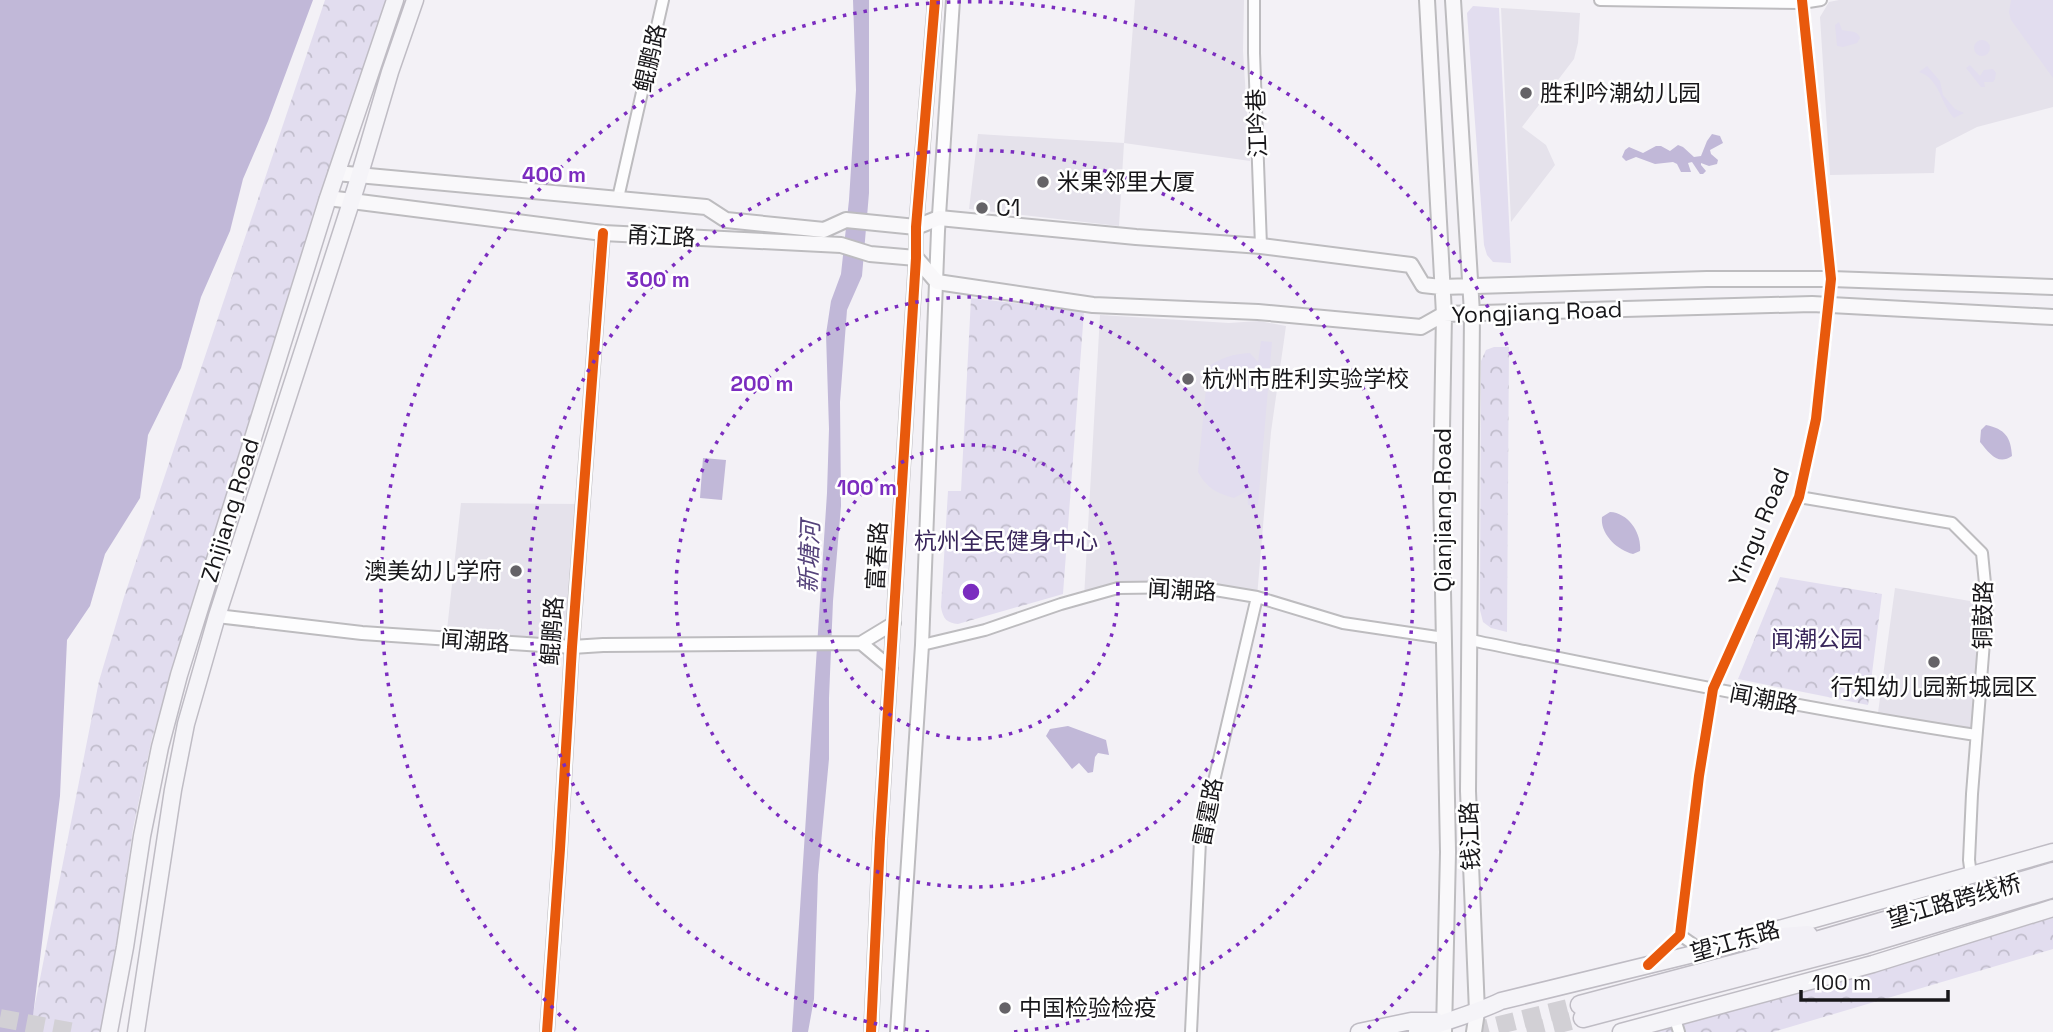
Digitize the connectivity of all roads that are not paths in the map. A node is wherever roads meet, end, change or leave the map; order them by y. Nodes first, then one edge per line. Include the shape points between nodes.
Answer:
1 (395, 0) edge
2 (415, 0) edge
3 (663, 0) edge
4 (935, 0) edge
5 (953, 0) edge
6 (1254, 0) edge
7 (1427, 0) edge
8 (1453, 0) edge
9 (1600, 0) edge
10 (1821, 0) edge
11 (1802, 2) edge
12 (336, 173) junction
13 (360, 175) junction
14 (328, 198) junction
15 (618, 198) junction
16 (351, 202) junction
17 (939, 218) junction
18 (869, 221) joint
19 (916, 227) junction
20 (603, 233) junction
21 (1261, 246) junction
22 (916, 258) junction
23 (1832, 279) junction
24 (937, 282) junction
25 (1469, 285) junction
26 (1441, 287) junction
27 (2053, 287) edge
28 (1830, 305) junction
29 (1472, 313) junction
30 (1444, 314) junction
31 (2053, 317) edge
32 (1799, 497) junction
33 (1257, 597) junction
34 (217, 616) junction
35 (894, 623) junction
36 (1444, 638) junction
37 (1470, 640) junction
38 (860, 643) junction
39 (922, 645) junction
40 (572, 647) junction
41 (891, 668) junction
42 (1713, 689) junction
43 (1976, 735) junction
44 (2053, 852) edge
45 (2053, 872) edge
46 (1971, 875) junction
47 (2053, 888) edge
48 (2053, 908) edge
49 (1679, 934) junction
50 (1857, 935) junction
51 (1755, 939) junction
52 (1703, 951) junction
53 (1648, 965) junction
54 (1581, 1011) tunnel mouth
55 (1477, 1012) junction
56 (1677, 1025) edge
57 (1445, 1026) edge
58 (109, 1032) edge
59 (124, 1032) edge
60 (136, 1032) edge
61 (547, 1032) edge
62 (870, 1032) edge
63 (897, 1032) edge
64 (1191, 1032) edge
65 (1359, 1032) edge
66 (1417, 1032) edge
67 (1474, 1032) edge
68 (1621, 1032) edge

1 - 12 main road, Zhijiang Road
2 - 13 main road, Zhijiang Road
3 - 15 street, 鲲鹏路
4 - 19 street, 富春路
5 - 17 street
6 - 21 street, 江吟巷
7 - 26 main road, Qianjiang Road
8 - 25 main road, Qianjiang Road
9 - 11 street
10 - 11 street
11 - 23 street, Yingu Road
12 - 13 main road, 甬江路
12 - 14 main road, Zhijiang Road
13 - 15 main road, 甬江路
13 - 16 main road, Zhijiang Road
14 - 16 main road, 甬江路
14 - 58 main road, Zhijiang Road via 163,735
15 - 18 main road, 甬江路 via 706,207 726,219 824,230 846,220
16 - 20 main road, 甬江路
16 - 34 main road, Zhijiang Road
17 - 19 main road, Yongjiang Road
17 - 21 main road, Yongjiang Road
17 - 24 street
18 - 19 main road, Yongjiang Road
19 - 22 street, 富春路
20 - 22 main road, 甬江路 via 841,245 870,254
20 - 40 street, 鲲鹏路
21 - 26 main road, Yongjiang Road via 1411,265 1423,285
22 - 24 main road
22 - 35 street, 富春路
23 - 25 main road, Yongjiang Road
23 - 27 main road, Yongjiang Road
23 - 28 street, Yingu Road
24 - 30 main road, Yongjiang Road via 1093,304 1258,312 1421,327
24 - 39 street
25 - 26 main road, Yongjiang Road
25 - 29 main road, Qianjiang Road
26 - 30 main road, Qianjiang Road
28 - 29 main road, Yongjiang Road
28 - 31 main road, Yongjiang Road
28 - 32 street, Yingu Road via 1816,419
29 - 30 main road, Yongjiang Road
29 - 37 main road, Qianjiang Road
30 - 36 main road, Qianjiang Road
32 - 42 street, Yingu Road
32 - 43 street, 铜鼓路 via 1952,523 1982,553 1987,604
33 - 36 street, 闻潮路 via 1343,623
33 - 39 street, 闻潮路 via 1197,587 1118,588
33 - 64 street, 雷霆路 via 1200,841
34 - 40 street, 闻潮路 via 362,633
34 - 60 main road, Zhijiang Road via 186,724
35 - 38 street, 闻潮路
35 - 41 street, 富春路
36 - 57 main road, Qianjiang Road
37 - 42 street, 闻潮路
37 - 55 main road, 钱江路 via 1468,791
38 - 40 street, 闻潮路
38 - 41 street
39 - 63 street
40 - 61 street, 鲲鹏路
41 - 62 street, 富春路
42 - 43 street, 闻潮路
42 - 49 street, Yingu Road
43 - 46 street, 铜鼓路
44 - 46 main road, 望江东路
45 - 50 highway, 望江路跨线桥
46 - 51 main road, 望江东路
47 - 50 highway, 望江路跨线桥
48 - 56 main road
49 - 52 street
49 - 53 street
50 - 51 highway
50 - 54 highway
51 - 52 main road, 望江东路
52 - 53 main road, 望江东路
53 - 55 main road, 望江东路 via 1501,1001
55 - 57 main road, 望江东路
55 - 67 main road, 钱江路
56 - 68 main road
57 - 65 main road via 1411,1021
57 - 66 main road, 望江东路
58 - 59 main road

